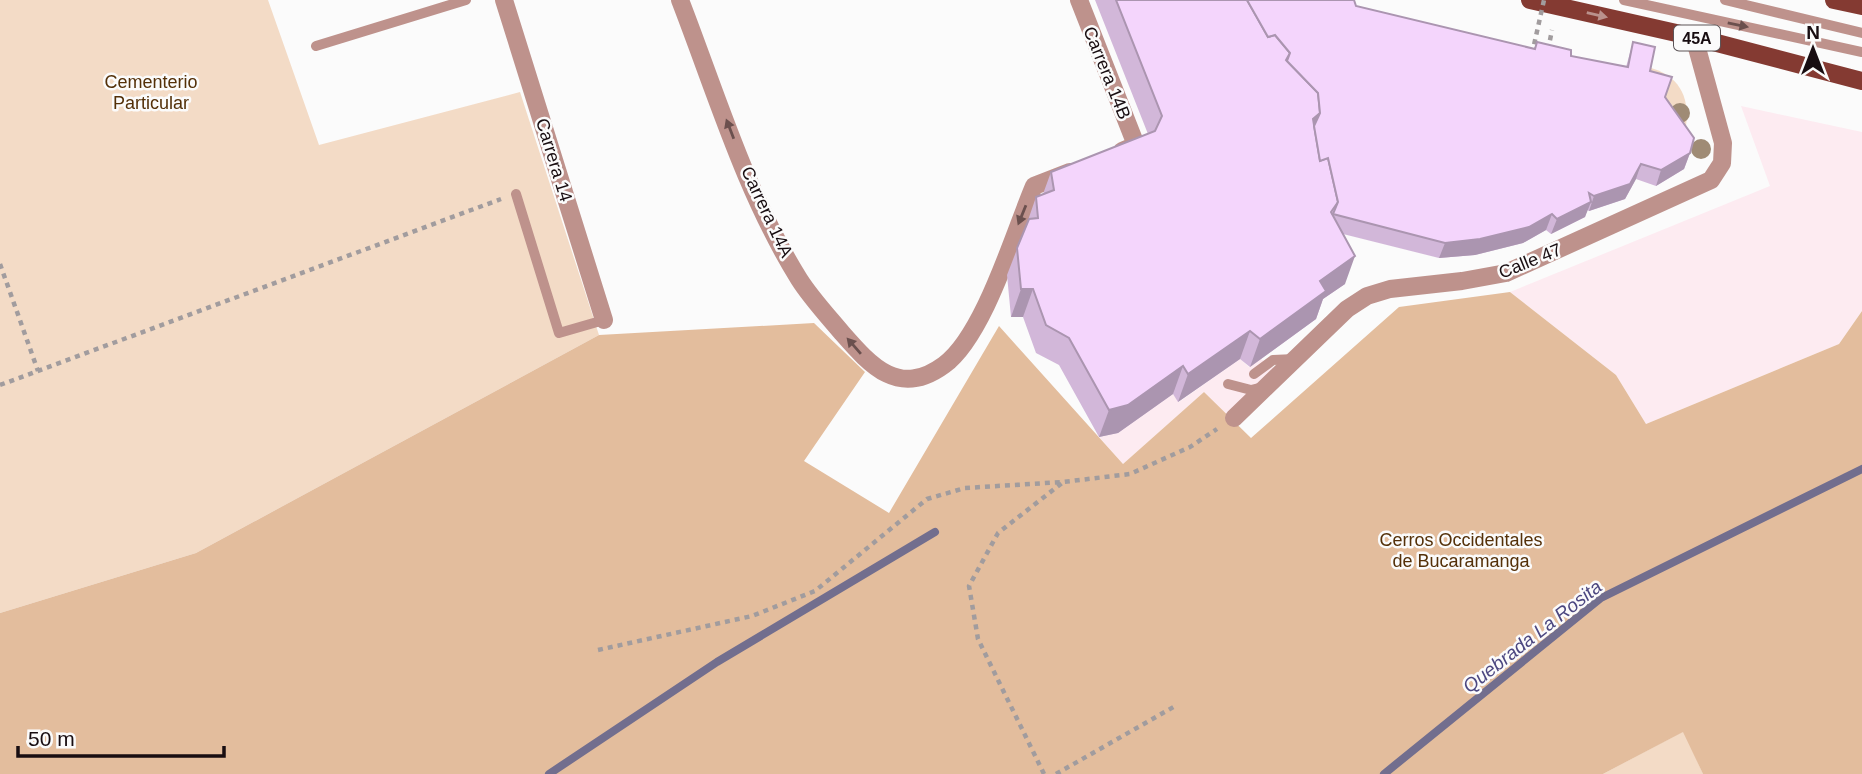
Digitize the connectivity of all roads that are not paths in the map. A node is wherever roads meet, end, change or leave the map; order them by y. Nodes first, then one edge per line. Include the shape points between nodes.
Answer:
1 (466, 0) edge
2 (504, 0) edge
3 (680, 0) edge
4 (1079, 0) edge
5 (1530, 0) edge
6 (1624, 0) edge
7 (1725, 0) edge
8 (1834, 0) edge
9 (1862, 6) edge
10 (1862, 33) edge
11 (1694, 37) junction
12 (316, 46) dead end
13 (1862, 52) edge
14 (1862, 80) edge
15 (1110, 155) edge
16 (1085, 166) edge
17 (516, 194) road end
18 (604, 320) joint
19 (1260, 380) junction
20 (1228, 384) dead end
21 (1234, 418) road end

1 - 12 lane
2 - 18 street, Carrera 14
16 -> 3 street, Carrera 14A via 1034,186 979,319 946,364 927,376 910,380 891,377 867,360 799,279 754,190
4 - 15 street, Carrera 14B via 1136,145
5 -> 11 main road, 45A
6 -> 13 lane
7 - 10 lane
8 - 9 main road
11 - 14 main road, 45A
11 - 19 street, Calle 47 via 1723,143 1722,163 1710,180 1506,273 1367,296 1295,359
17 - 18 lane via 559,333
19 - 20 lane via 1251,390
19 - 21 street, Calle 47

